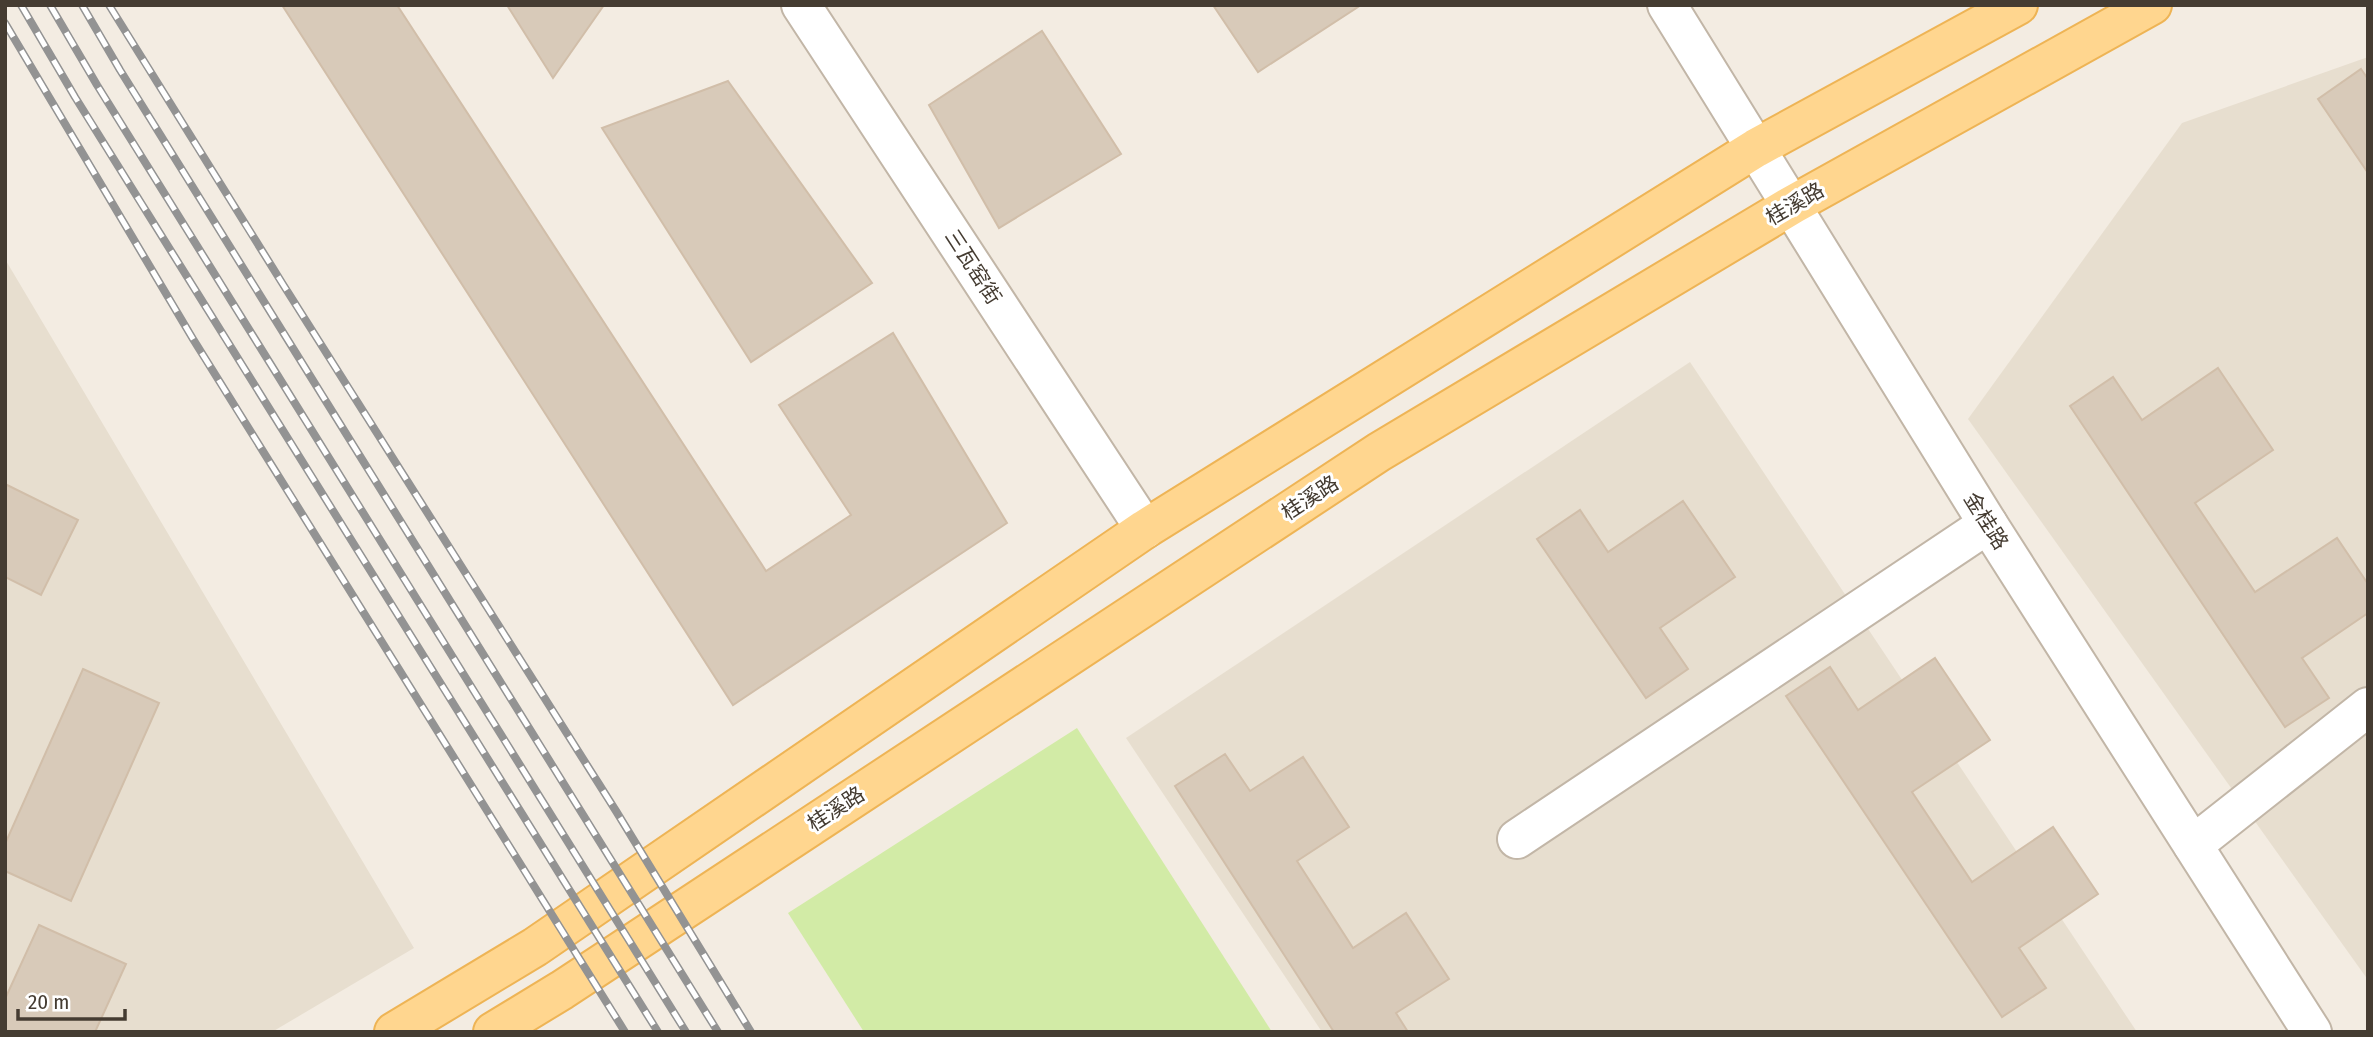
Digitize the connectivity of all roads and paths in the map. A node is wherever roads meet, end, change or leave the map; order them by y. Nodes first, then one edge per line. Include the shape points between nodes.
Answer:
1 (801, 5) edge
2 (1667, 5) edge
3 (2018, 5) edge
4 (2152, 5) edge
5 (1756, 148) junction
6 (1792, 205) junction
7 (1988, 524) junction
8 (1145, 529) junction
9 (2368, 707) edge
10 (1517, 839) dead end
11 (2193, 845) junction
12 (394, 1032) edge
13 (494, 1032) edge
14 (2312, 1032) edge

1 - 8 street, 三瓦窑街
2 - 5 street, 金桂路
3 - 5 main road
4 - 6 main road, 桂溪路
5 - 6 street, 金桂路
5 - 8 main road
6 - 7 street, 金桂路
6 - 13 main road, 桂溪路 via 1379,452
7 - 10 street
7 - 11 street, 金桂路
8 - 12 main road via 535,947
9 - 11 street
11 - 14 street, 金桂路

